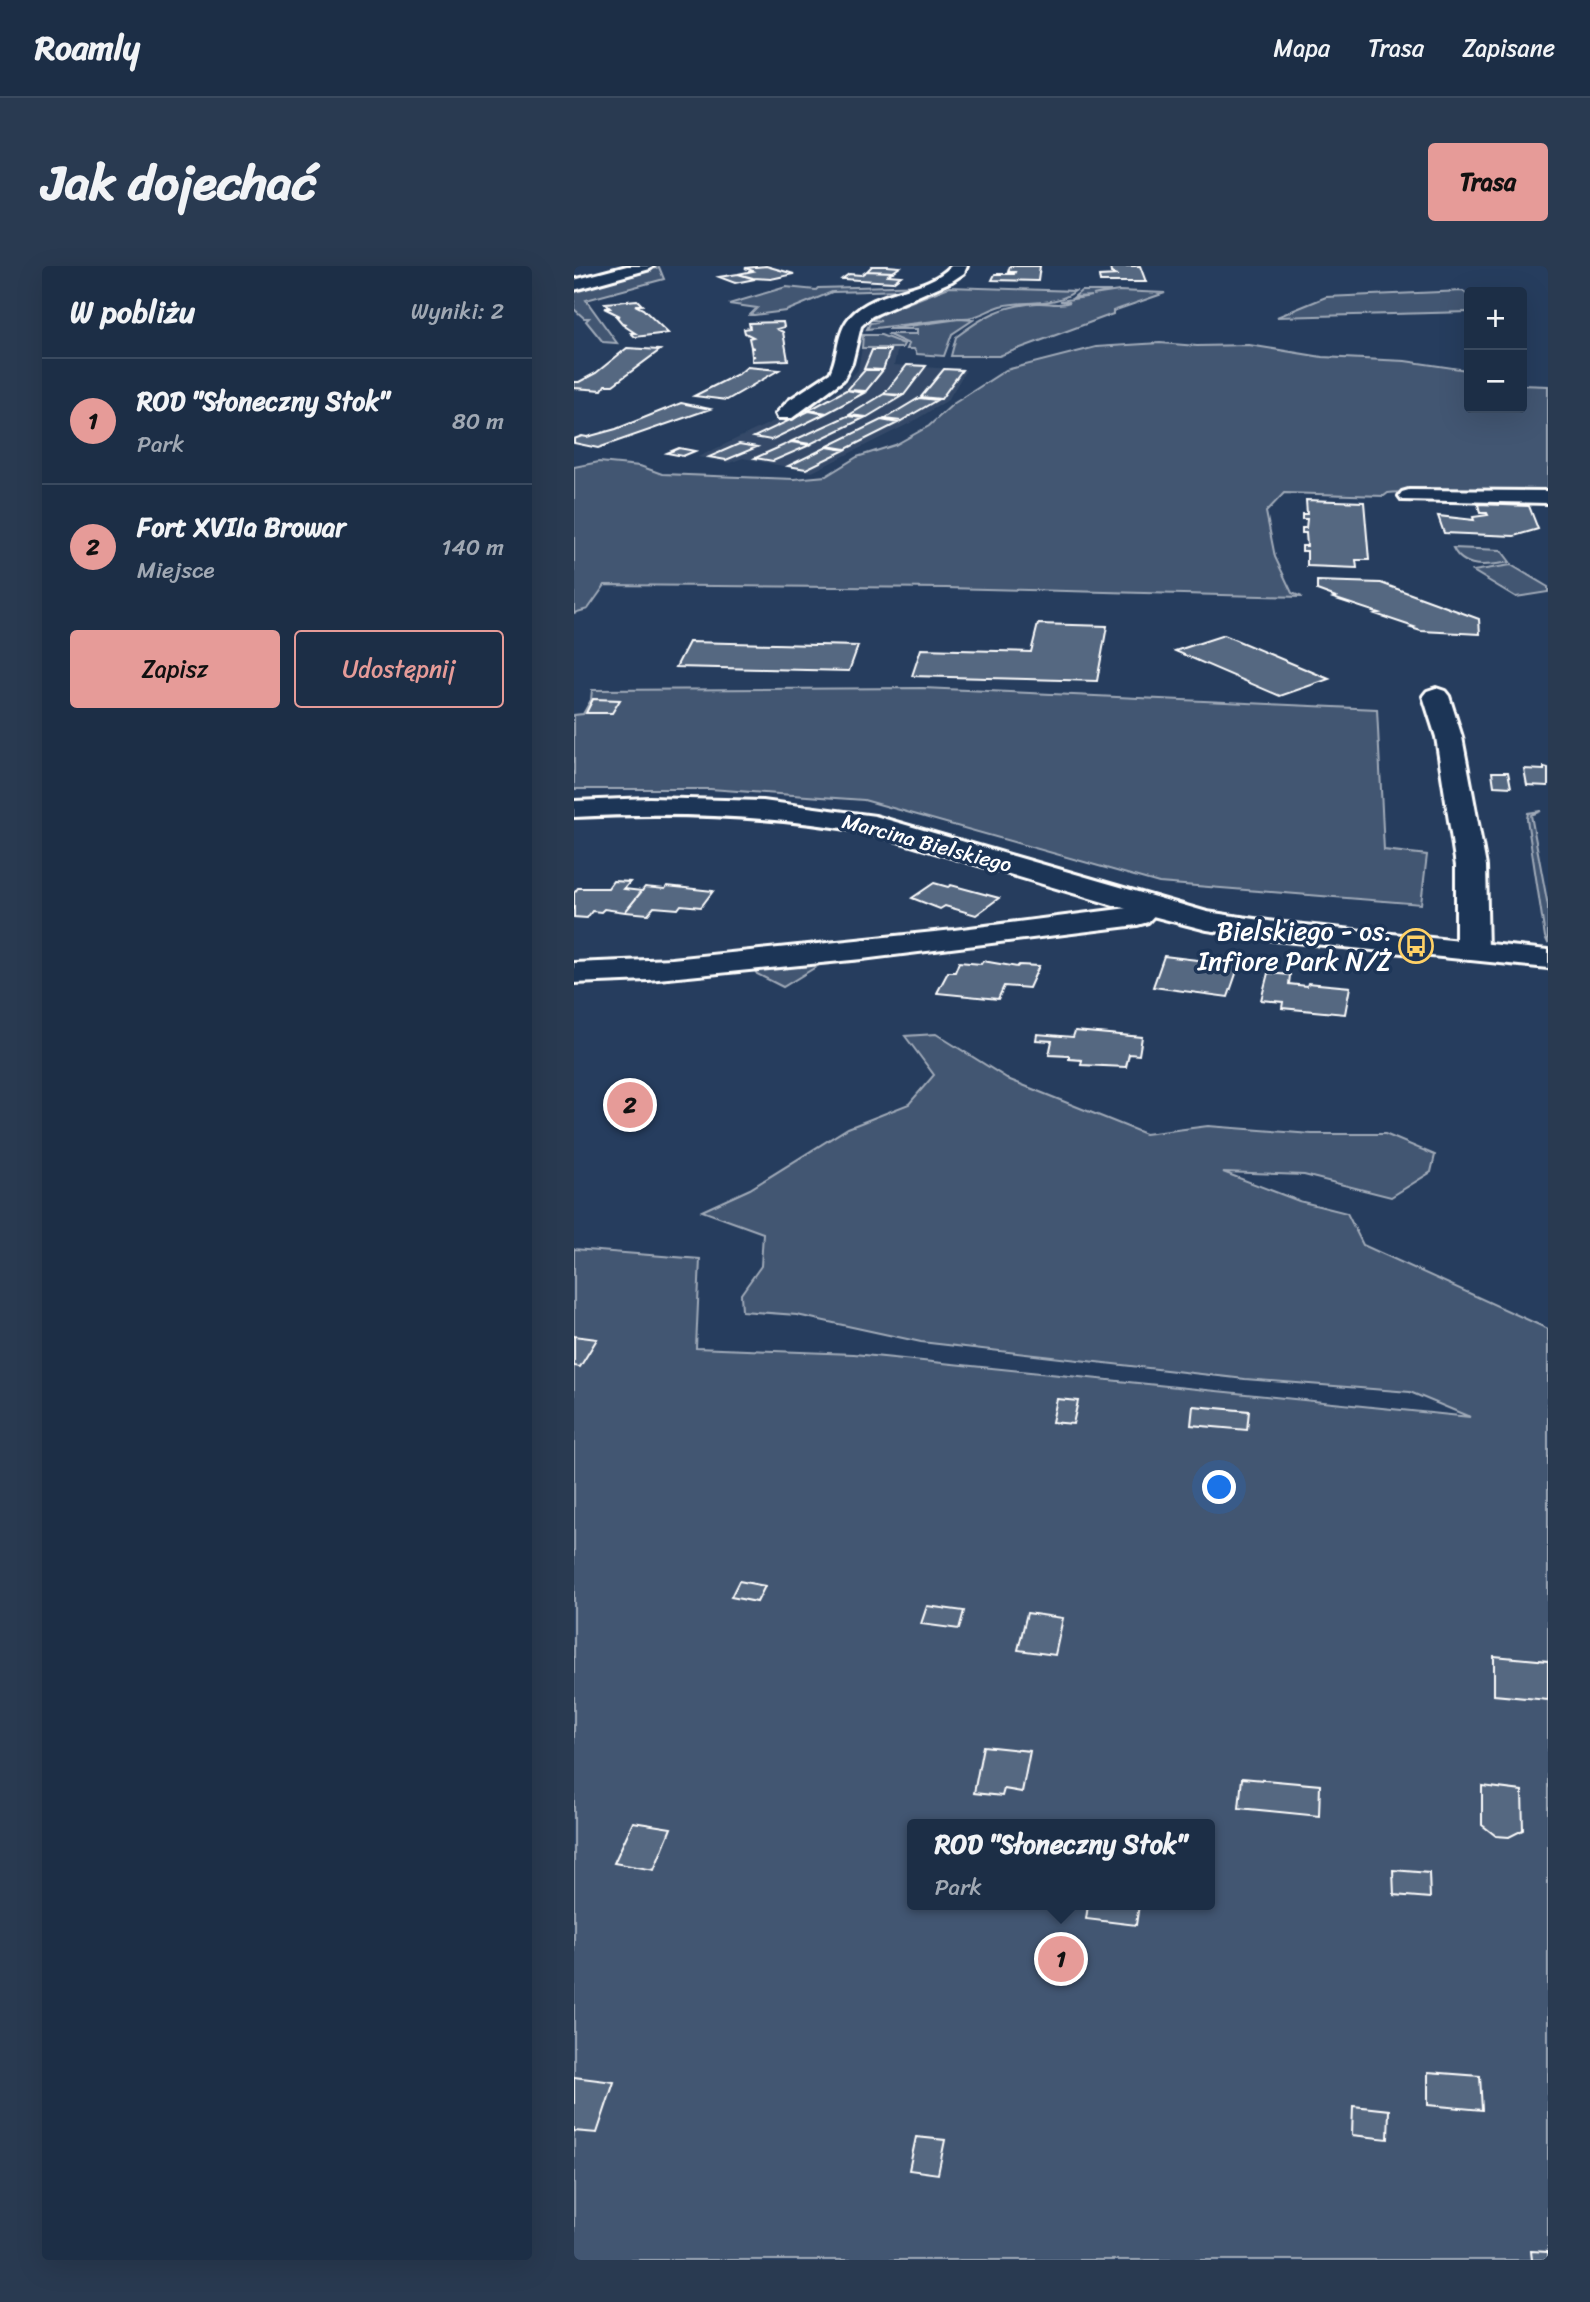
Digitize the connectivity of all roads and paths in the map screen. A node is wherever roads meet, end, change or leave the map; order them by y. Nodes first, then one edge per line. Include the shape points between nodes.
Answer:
1 (645, 266) edge
2 (959, 266) edge
3 (574, 285) edge
4 (785, 414) dead end
5 (1409, 496) dead end
6 (1548, 498) edge
7 (1436, 696) dead end
8 (574, 809) edge
9 (1148, 906) junction
10 (1472, 951) junction
11 (1548, 959) edge
12 (574, 973) edge

1 - 3 street
2 - 4 street via 947,278 856,320 837,376
5 - 6 street
7 - 10 street via 1449,737 1471,866
8 - 9 street, Marcina Bielskiego via 689,807 840,818
9 - 10 street, Marcina Bielskiego via 1275,932
9 - 12 street via 1137,916 1025,933
10 - 11 street, Marcina Bielskiego

